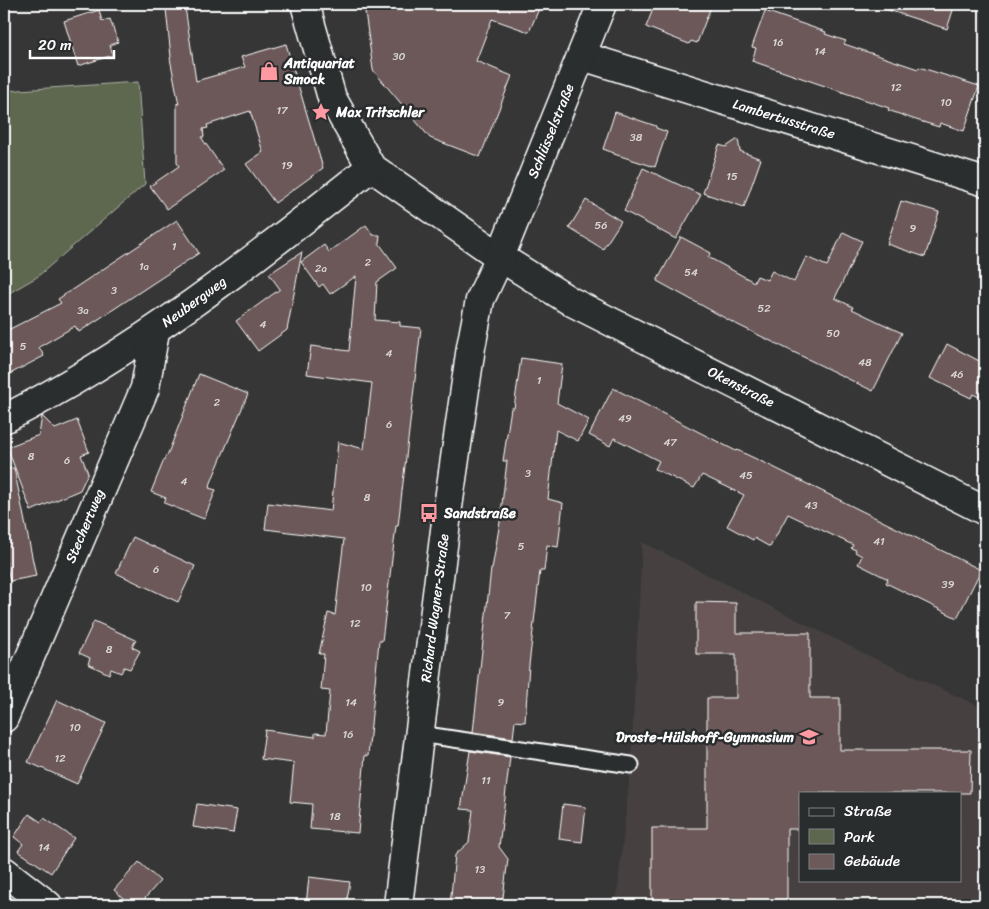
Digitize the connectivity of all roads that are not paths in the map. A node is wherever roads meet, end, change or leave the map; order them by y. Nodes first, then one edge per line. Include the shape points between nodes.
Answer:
1 (305, 4) edge
2 (602, 4) edge
3 (582, 56) junction
4 (371, 167) junction
5 (985, 182) edge
6 (500, 257) junction
7 (154, 331) junction
8 (4, 419) edge
9 (985, 511) edge
10 (4, 718) edge
11 (419, 734) junction
12 (631, 765) dead end
13 (4, 871) edge
14 (48, 905) edge
15 (398, 905) edge

1 - 4 street via 332,98
2 - 3 street, Schlüsselstraße
3 - 5 street, Lambertusstraße
3 - 6 street, Schlüsselstraße
4 - 6 street
4 - 7 street, Neubergweg
6 - 9 street, Okenstraße via 570,301
6 - 11 street, Richard-Wagner-Straße via 480,300 474,332
7 - 8 street, Neubergweg
7 - 10 street, Stechertweg via 145,388
11 - 12 lane
11 - 15 street, Richard-Wagner-Straße
13 - 14 street

